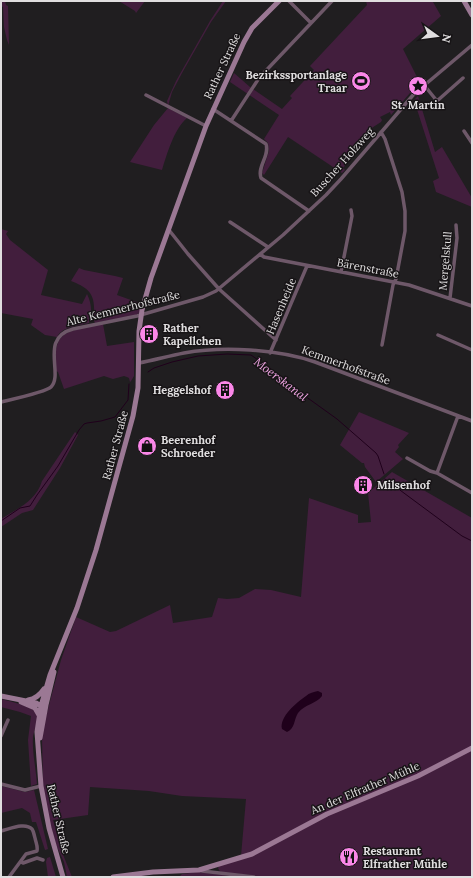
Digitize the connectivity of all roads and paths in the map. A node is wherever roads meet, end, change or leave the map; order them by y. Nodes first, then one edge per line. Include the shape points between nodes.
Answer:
1 (279, 1) edge
2 (289, 1) edge
3 (332, 1) edge
4 (464, 1) edge
5 (472, 15) edge
6 (312, 23) junction
7 (472, 44) edge
8 (463, 78) dead end
9 (424, 86) junction
10 (146, 95) dead end
11 (213, 109) junction
12 (230, 121) junction
13 (206, 126) junction
14 (464, 131) dead end
15 (381, 132) junction
16 (472, 143) edge
17 (351, 210) dead end
18 (309, 211) junction
19 (230, 222) dead end
20 (456, 225) dead end
21 (169, 230) junction
22 (268, 247) junction
23 (260, 254) junction
24 (308, 266) junction
25 (341, 272) junction
26 (394, 282) junction
27 (219, 289) junction
28 (450, 298) junction
29 (472, 306) edge
30 (142, 315) junction
31 (438, 335) dead end
32 (276, 340) junction
33 (382, 345) dead end
34 (472, 350) edge
35 (270, 353) junction
36 (139, 364) junction
37 (1, 402) edge
38 (458, 416) junction
39 (472, 421) edge
40 (407, 458) dead end
41 (437, 473) junction
42 (472, 493) edge
43 (56, 661) junction
44 (47, 684) junction
45 (1, 696) edge
46 (14, 699) junction
47 (42, 706) junction
48 (35, 708) junction
49 (42, 717) junction
50 (8, 720) dead end
51 (1, 736) edge
52 (472, 748) edge
53 (1, 784) edge
54 (41, 786) junction
55 (1, 831) edge
56 (43, 860) dead end
57 (21, 862) junction
58 (199, 870) junction
59 (9, 877) edge
60 (63, 877) edge
61 (113, 877) edge
62 (254, 877) edge

1 - 11 street, Rather Straße via 256,23 246,37
2 - 6 street
3 - 6 street
4 - 5 street
6 - 12 street via 259,78
7 - 9 street, Buscher Holzweg
8 - 9 street via 437,101
9 - 15 street, Buscher Holzweg via 410,98
10 - 13 street
11 - 12 street
11 - 13 street, Rather Straße
12 - 18 street via 267,146 261,178
13 - 21 street, Rather Straße
14 - 16 street
15 - 18 street, Buscher Holzweg
15 - 26 street via 402,192 405,211 403,242
17 - 25 street
18 - 22 street, Buscher Holzweg
19 - 22 street
20 - 28 street, Mergelskull via 457,238
21 - 27 street
21 - 30 street, Rather Straße via 149,285
22 - 23 street, Buscher Holzweg
23 - 24 street, Bärenstraße
23 - 27 street, Buscher Holzweg
24 - 25 street, Bärenstraße
24 - 32 street, Hasenheide
25 - 26 street, Bärenstraße
26 - 28 street, Bärenstraße
26 - 33 street
27 - 30 street, Alte Kemmerhofstraße via 208,295
27 - 32 street
28 - 29 street, Bärenstraße
30 - 36 street, Rather Straße
30 - 37 street, Alte Kemmerhofstraße via 65,332 55,346 55,378 52,386
31 - 34 street
32 - 35 street, Hasenheide
35 - 36 street, Kemmerhofstraße via 201,351
35 - 38 street, Kemmerhofstraße via 306,359
36 - 43 street, Rather Straße via 136,404 116,482 89,574
38 - 39 street, Kemmerhofstraße
38 - 41 street
40 - 41 street
41 - 42 street
43 - 44 street, Rather Straße
43 - 47 street, Rather Straße via 53,678
44 - 46 street, Rather Straße via 33,699
44 - 47 street, Rather Straße
45 - 46 street
46 - 47 street via 36,702
46 - 48 street
47 - 48 street
47 - 49 street, Rather Straße
48 - 49 street
49 - 54 street, Rather Straße via 38,742
50 - 51 street
52 - 58 street, An der Elfrather Mühle via 418,776 328,814 256,852
53 - 54 street via 25,790
54 - 60 street, Rather Straße via 49,828
55 - 57 street via 26,826 34,832 37,851 26,854
56 - 57 street via 37,858
57 - 59 street
58 - 61 street, An der Elfrather Mühle
58 - 62 street, An der Elfrather Mühle

